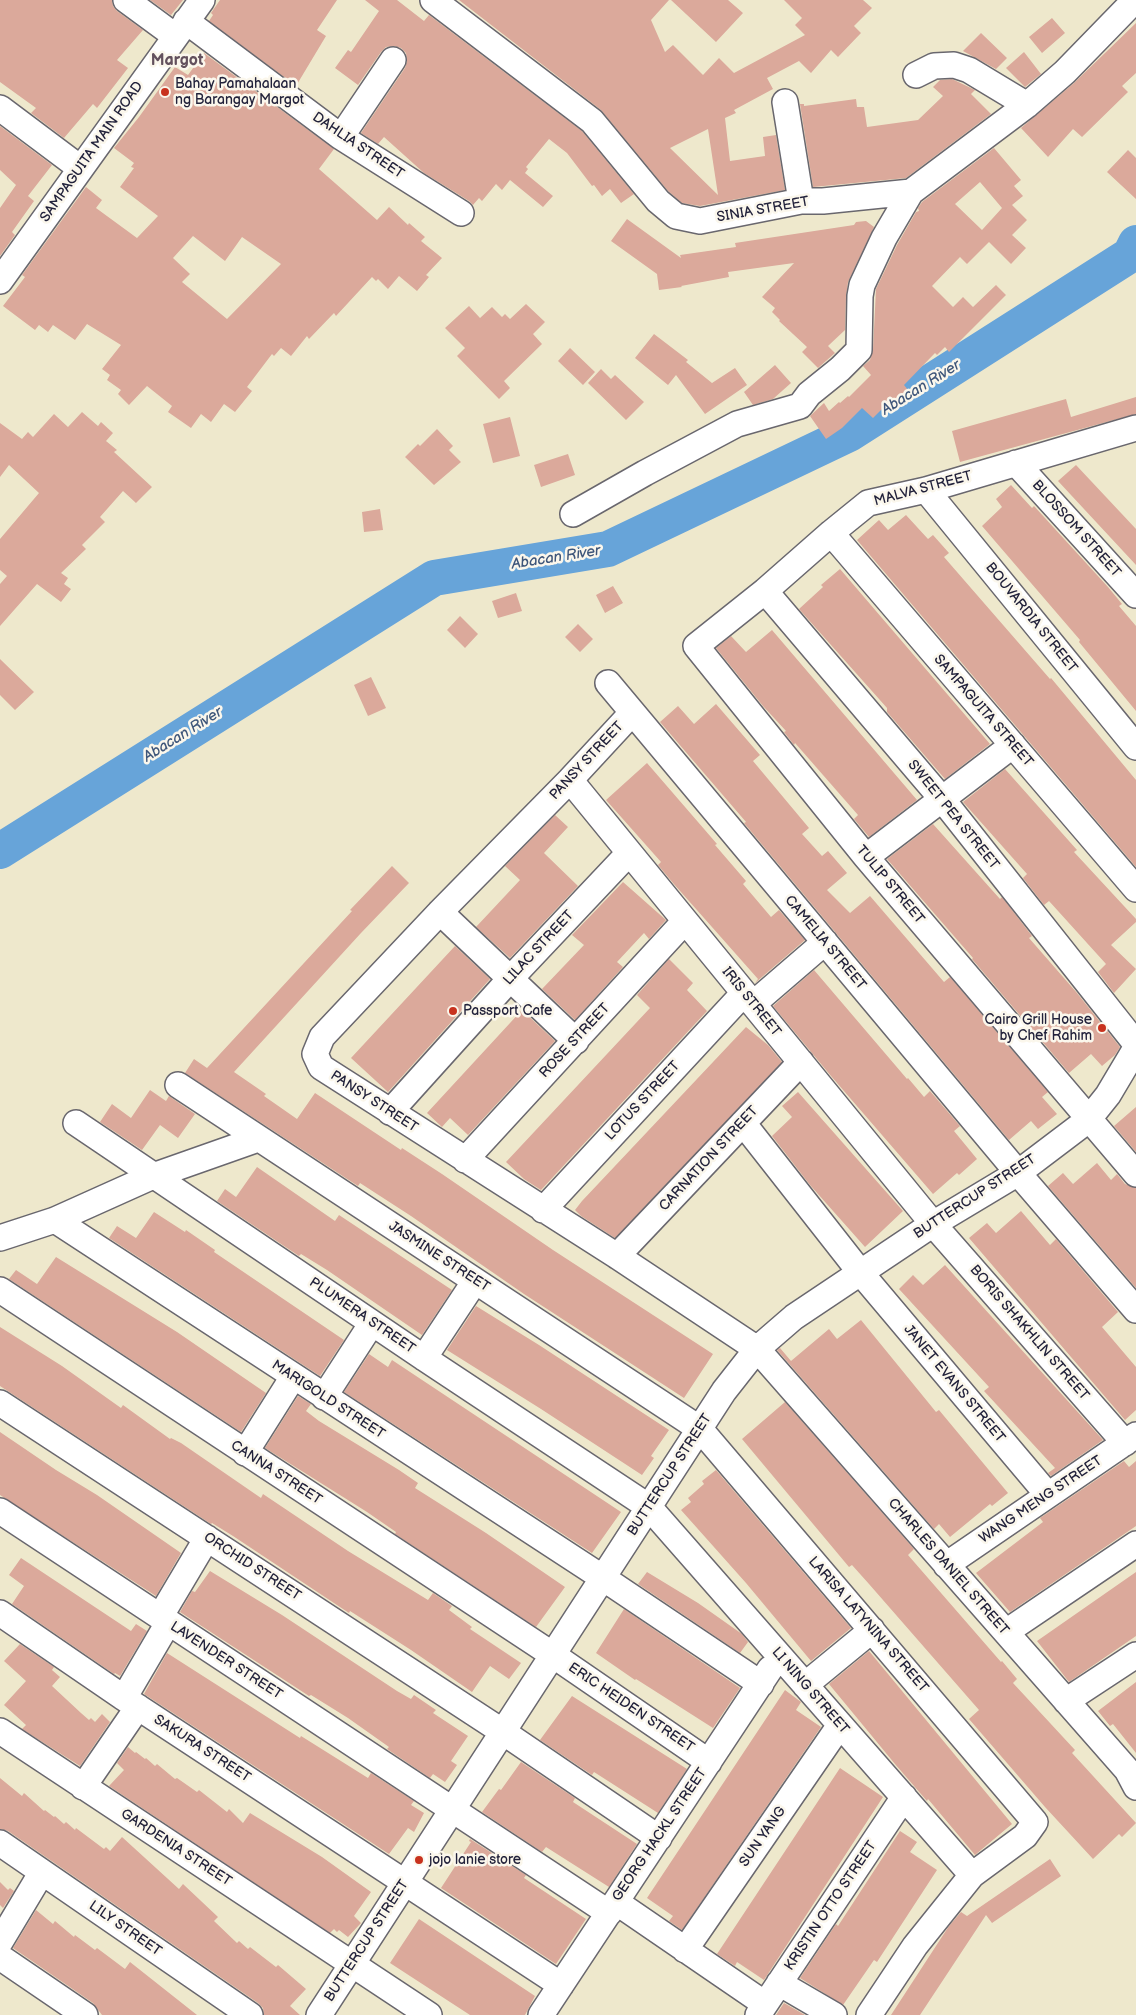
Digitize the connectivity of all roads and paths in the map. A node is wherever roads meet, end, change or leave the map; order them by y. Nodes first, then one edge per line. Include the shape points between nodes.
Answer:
1 (126, 0) edge
2 (202, 0) edge
3 (1135, 0) edge
4 (439, 2) edge
5 (180, 29) junction
6 (393, 60) dead end
7 (916, 74) dead end
8 (785, 102) dead end
9 (1027, 105) junction
10 (0, 108) edge
11 (341, 137) junction
12 (80, 168) junction
13 (911, 192) junction
14 (801, 201) junction
15 (461, 213) dead end
16 (0, 280) edge
17 (1136, 428) edge
18 (1016, 463) junction
19 (926, 490) junction
20 (573, 514) dead end
21 (831, 533) junction
22 (765, 591) junction
23 (1136, 595) edge
24 (696, 646) joint
25 (608, 683) dead end
26 (632, 713) junction
27 (1013, 745) junction
28 (1136, 746) edge
29 (570, 780) junction
30 (942, 800) junction
31 (629, 853) junction
32 (866, 858) junction
33 (1136, 889) edge
34 (440, 912) junction
35 (685, 921) junction
36 (824, 942) junction
37 (510, 979) junction
38 (748, 998) junction
39 (576, 1041) junction
40 (1136, 1044) edge
41 (1136, 1048) edge
42 (801, 1062) junction
43 (178, 1085) dead end
44 (390, 1112) junction
45 (1088, 1120) junction
46 (76, 1123) dead end
47 (743, 1123) junction
48 (258, 1139) junction
49 (465, 1160) junction
50 (1018, 1173) junction
51 (1136, 1174) edge
52 (153, 1176) junction
53 (543, 1210) junction
54 (55, 1220) junction
55 (933, 1224) junction
56 (0, 1238) edge
57 (617, 1256) junction
58 (860, 1272) junction
59 (475, 1281) junction
60 (0, 1290) edge
61 (1136, 1310) edge
62 (372, 1323) junction
63 (757, 1349) junction
64 (424, 1358) junction
65 (293, 1377) junction
66 (324, 1397) junction
67 (0, 1403) edge
68 (700, 1429) junction
69 (1130, 1439) edge
70 (245, 1453) junction
71 (1048, 1495) junction
72 (649, 1507) junction
73 (0, 1511) edge
74 (208, 1538) junction
75 (1136, 1544) edge
76 (946, 1565) junction
77 (603, 1578) junction
78 (0, 1613) edge
79 (164, 1620) junction
80 (872, 1630) junction
81 (1006, 1632) junction
82 (1136, 1654) edge
83 (553, 1655) junction
84 (780, 1655) junction
85 (761, 1684) junction
86 (805, 1685) junction
87 (1066, 1701) junction
88 (131, 1703) junction
89 (840, 1724) junction
90 (0, 1731) edge
91 (503, 1732) junction
92 (709, 1762) junction
93 (1133, 1774) edge
94 (83, 1787) junction
95 (904, 1797) junction
96 (452, 1810) junction
97 (658, 1838) junction
98 (0, 1843) edge
99 (42, 1872) junction
100 (972, 1875) junction
101 (406, 1882) junction
102 (612, 1908) junction
103 (0, 1942) edge
104 (685, 1950) junction
105 (0, 1957) edge
106 (352, 1964) junction
107 (779, 1983) junction
108 (561, 1985) junction
109 (762, 2009) edge
110 (85, 2015) edge
111 (250, 2015) edge
112 (319, 2015) edge
113 (430, 2015) edge
114 (541, 2015) edge
115 (834, 2015) edge
116 (869, 2015) edge

1 - 5 street, DAHLIA STREET
2 - 5 street, SAMPAGUITA MAIN ROAD
3 - 9 street via 1065,72
4 - 14 street, SINIA STREET via 592,121 658,201 676,216 700,221
5 - 11 street, DAHLIA STREET
5 - 12 street, SAMPAGUITA MAIN ROAD
6 - 11 street
7 - 9 street via 934,66 954,65 969,70
8 - 14 street
9 - 13 street
10 - 12 street
11 - 15 street, DAHLIA STREET
12 - 16 street, SAMPAGUITA MAIN ROAD
13 - 14 street, SINIA STREET
13 - 20 street via 862,285 860,350 800,406 737,424
17 - 18 street, MALVA STREET
18 - 19 street, MALVA STREET
18 - 23 street, BLOSSOM STREET
19 - 21 street, MALVA STREET via 868,504
19 - 28 street, BOUVARDIA STREET
21 - 22 street, MALVA STREET
21 - 27 street, SAMPAGUITA STREET
22 - 24 street, MALVA STREET
22 - 30 street, SWEET PEA STREET
24 - 32 street, TULIP STREET
25 - 26 street, CAMELIA STREET
26 - 29 street, PANSY STREET
26 - 36 street, CAMELIA STREET
27 - 30 street
27 - 33 street, SAMPAGUITA STREET
29 - 31 street, IRIS STREET
29 - 34 street, PANSY STREET
30 - 32 street
30 - 40 street, SWEET PEA STREET
31 - 35 street, IRIS STREET
31 - 37 street, LILAC STREET
32 - 45 street, TULIP STREET
34 - 37 street
34 - 44 street, PANSY STREET via 322,1037 315,1054 321,1068
35 - 38 street, IRIS STREET
35 - 39 street, ROSE STREET
36 - 38 street, LOTUS STREET
36 - 50 street, CAMELIA STREET
37 - 39 street
37 - 44 street, LILAC STREET
38 - 42 street, IRIS STREET
38 - 53 street, LOTUS STREET
39 - 49 street, ROSE STREET
41 - 45 street, BUTTERCUP STREET via 1108,1096
42 - 47 street, CARNATION STREET
42 - 55 street, IRIS STREET
43 - 48 street, JASMINE STREET
44 - 49 street, PANSY STREET
45 - 50 street, BUTTERCUP STREET
45 - 51 street, TULIP STREET
46 - 52 street, PLUMERA STREET
47 - 57 street, CARNATION STREET
47 - 58 street, JANET EVANS STREET
48 - 52 street
48 - 59 street, JASMINE STREET
49 - 53 street, PANSY STREET
50 - 55 street, BUTTERCUP STREET
50 - 61 street, CAMELIA STREET
52 - 54 street
52 - 62 street, PLUMERA STREET
53 - 57 street, PANSY STREET
54 - 56 street
54 - 65 street, MARIGOLD STREET
55 - 58 street, BUTTERCUP STREET
55 - 69 street, BORIS SHAKHLIN STREET
57 - 63 street, PANSY STREET
58 - 63 street, BUTTERCUP STREET via 794,1317
58 - 71 street, JANET EVANS STREET
59 - 64 street
59 - 68 street, JASMINE STREET
60 - 70 street, CANNA STREET
62 - 64 street, PLUMERA STREET
62 - 66 street
63 - 68 street, BUTTERCUP STREET via 724,1391
63 - 76 street, CHARLES DANIEL STREET
64 - 72 street, PLUMERA STREET
65 - 66 street, MARIGOLD STREET
65 - 70 street
66 - 77 street, MARIGOLD STREET
67 - 74 street, ORCHID STREET
68 - 72 street, BUTTERCUP STREET
68 - 80 street, LARISA LATYNINA STREET
69 - 71 street, WANG MENG STREET
70 - 83 street, CANNA STREET
71 - 76 street, WANG MENG STREET
72 - 77 street, BUTTERCUP STREET
72 - 84 street, LI NING STREET
73 - 79 street, LAVENDER STREET
74 - 79 street
74 - 91 street, ORCHID STREET
75 - 81 street
76 - 81 street, CHARLES DANIEL STREET
77 - 83 street, BUTTERCUP STREET
77 - 85 street, MARIGOLD STREET
78 - 88 street, SAKURA STREET
79 - 88 street
79 - 96 street, LAVENDER STREET
80 - 86 street
80 - 100 street, LARISA LATYNINA STREET via 1035,1822 1025,1836
81 - 87 street, CHARLES DANIEL STREET
82 - 87 street
83 - 91 street, BUTTERCUP STREET
83 - 92 street, ERIC HEIDEN STREET
84 - 85 street, GEORG HACKL STREET
84 - 86 street, LI NING STREET
85 - 92 street, GEORG HACKL STREET
86 - 89 street, LI NING STREET
87 - 93 street, CHARLES DANIEL STREET
88 - 94 street
88 - 101 street, SAKURA STREET
89 - 95 street, LI NING STREET
89 - 104 street, SUN YANG
90 - 94 street, GARDENIA STREET
91 - 96 street, BUTTERCUP STREET
91 - 97 street, ORCHID STREET
92 - 97 street, GEORG HACKL STREET
94 - 106 street, GARDENIA STREET
95 - 100 street, LI NING STREET
95 - 107 street, KRISTIN OTTO STREET
96 - 101 street, BUTTERCUP STREET
96 - 102 street, LAVENDER STREET
97 - 102 street, GEORG HACKL STREET
98 - 99 street, LILY STREET
99 - 103 street
99 - 111 street, LILY STREET
100 - 116 street via 914,1946
101 - 106 street, BUTTERCUP STREET
101 - 108 street, SAKURA STREET
102 - 104 street, LAVENDER STREET
102 - 108 street, GEORG HACKL STREET
104 - 109 street, LAVENDER STREET
105 - 110 street
106 - 112 street, BUTTERCUP STREET
106 - 113 street, GARDENIA STREET
107 - 109 street, KRISTIN OTTO STREET
107 - 115 street
108 - 114 street, GEORG HACKL STREET

